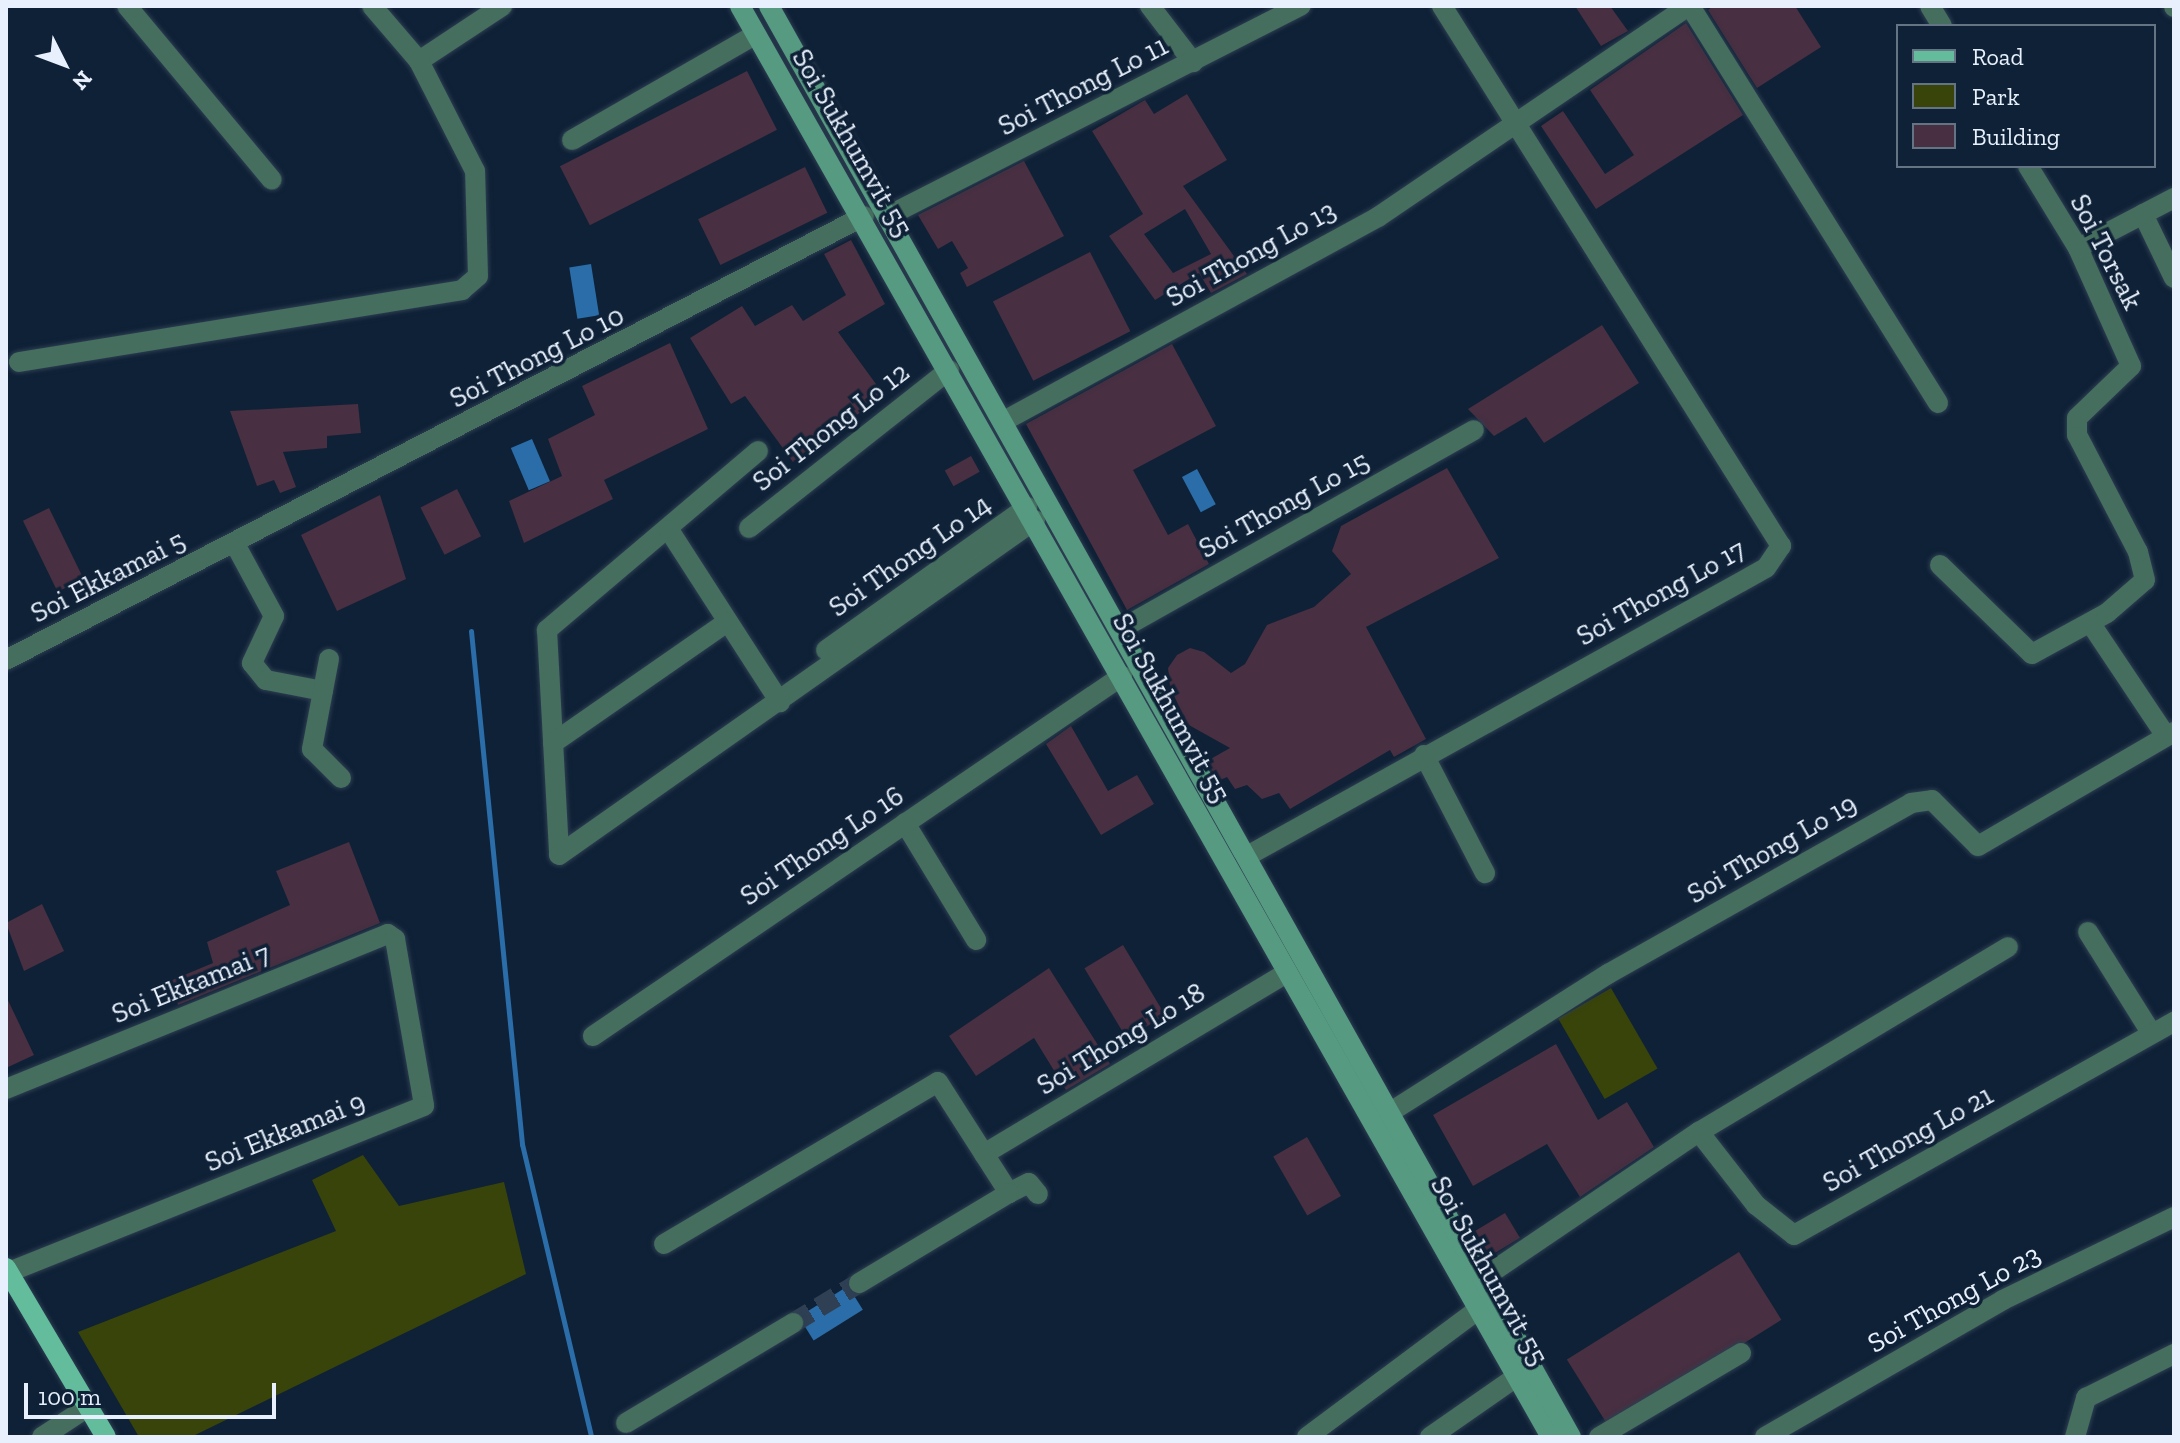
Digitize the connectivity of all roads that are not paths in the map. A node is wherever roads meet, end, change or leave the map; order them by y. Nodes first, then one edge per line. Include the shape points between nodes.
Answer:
1 (127, 6) edge
2 (372, 6) edge
3 (502, 6) edge
4 (740, 6) edge
5 (769, 6) edge
6 (1150, 6) edge
7 (1301, 6) edge
8 (1442, 6) edge
9 (1689, 6) edge
10 (1930, 6) edge
11 (1941, 24) edge
12 (756, 34) junction
13 (419, 61) junction
14 (1193, 62) junction
15 (1517, 122) junction
16 (572, 140) dead end
17 (2029, 168) edge
18 (272, 180) dead end
19 (2174, 198) edge
20 (2143, 214) junction
21 (890, 215) junction
22 (864, 216) junction
23 (2078, 248) junction
24 (2174, 278) edge
25 (19, 362) dead end
26 (949, 370) junction
27 (1938, 403) dead end
28 (1004, 421) junction
29 (1474, 430) dead end
30 (986, 434) junction
31 (758, 451) dead end
32 (1031, 514) junction
33 (749, 528) dead end
34 (669, 530) junction
35 (235, 544) junction
36 (1940, 565) dead end
37 (727, 622) junction
38 (2091, 624) junction
39 (1121, 629) junction
40 (1101, 638) junction
41 (826, 650) dead end
42 (329, 659) dead end
43 (6, 660) edge
44 (1142, 666) junction
45 (1122, 676) junction
46 (323, 691) junction
47 (780, 702) junction
48 (2169, 732) edge
49 (553, 743) junction
50 (1424, 755) junction
51 (341, 778) dead end
52 (905, 823) junction
53 (1249, 855) junction
54 (1228, 870) junction
55 (1485, 873) dead end
56 (2088, 932) dead end
57 (395, 939) joint
58 (976, 940) dead end
59 (2008, 947) dead end
60 (1308, 962) junction
61 (1287, 973) junction
62 (2174, 1022) edge
63 (2152, 1034) junction
64 (593, 1036) dead end
65 (6, 1089) edge
66 (1392, 1111) junction
67 (1373, 1123) junction
68 (1699, 1132) junction
69 (984, 1154) junction
70 (1009, 1193) junction
71 (1038, 1194) dead end
72 (2174, 1217) edge
73 (664, 1244) dead end
74 (7, 1270) edge
75 (859, 1283) tunnel mouth
76 (1475, 1283) junction
77 (1479, 1309) junction
78 (793, 1323) tunnel mouth
79 (1741, 1353) dead end
80 (2174, 1354) edge
81 (1524, 1372) junction
82 (88, 1407) junction
83 (626, 1423) dead end
84 (42, 1437) edge
85 (106, 1437) edge
86 (1307, 1437) edge
87 (1430, 1437) edge
88 (1551, 1437) edge
89 (1571, 1437) edge
90 (1599, 1437) edge
91 (1765, 1437) edge
92 (2075, 1437) edge

1 - 18 street
2 - 13 street
3 - 13 street
4 - 12 main road, Soi Sukhumvit 55
5 - 21 main road, Soi Sukhumvit 55
6 - 14 street
7 - 14 street, Soi Thong Lo 11
8 - 15 street
9 - 15 street, Soi Thong Lo 13
9 - 27 street
10 - 11 street
12 - 16 street
12 - 22 main road, Soi Sukhumvit 55
13 - 25 street via 475,171 478,276 462,290
14 - 21 street, Soi Thong Lo 11
15 - 28 street, Soi Thong Lo 13 via 1378,217
15 - 50 street, Soi Thong Lo 17 via 1781,546 1766,568
17 - 23 street, Soi Torsak
19 - 20 street
20 - 23 street
20 - 24 street
21 - 22 main road
21 - 28 main road, Soi Sukhumvit 55
22 - 26 main road, Soi Sukhumvit 55
22 - 35 street, Soi Thong Lo 10
23 - 38 street, Soi Torsak via 2131,366 2077,418 2077,435 2138,552 2145,580
26 - 30 main road, Soi Sukhumvit 55
26 - 33 street, Soi Thong Lo 12
28 - 30 main road
28 - 39 main road, Soi Sukhumvit 55
29 - 39 street, Soi Thong Lo 15
30 - 32 main road, Soi Sukhumvit 55
31 - 34 street
32 - 40 main road, Soi Sukhumvit 55
32 - 41 street, Soi Thong Lo 14
32 - 47 street
34 - 37 street
34 - 49 street via 547,630
35 - 43 street, Soi Ekkamai 5
35 - 46 street via 274,616 252,663 266,680
36 - 38 street via 2032,654
37 - 47 street
37 - 49 street
38 - 48 street
39 - 40 main road
39 - 44 main road, Soi Sukhumvit 55
40 - 45 main road, Soi Sukhumvit 55
42 - 46 street
44 - 45 main road
44 - 53 main road, Soi Sukhumvit 55
45 - 52 street, Soi Thong Lo 16
45 - 54 main road, Soi Sukhumvit 55
46 - 51 street via 312,749
47 - 49 street via 559,855
48 - 66 street, Soi Thong Lo 19 via 1978,846 1932,800 1911,803 1608,974
50 - 53 street, Soi Thong Lo 17
50 - 55 street
52 - 58 street
52 - 64 street, Soi Thong Lo 16
53 - 54 main road
53 - 60 main road, Soi Sukhumvit 55
54 - 61 main road, Soi Sukhumvit 55
56 - 63 street
57 - 65 street, Soi Ekkamai 7 via 379,936
57 - 74 street, Soi Ekkamai 9 via 424,1106
59 - 68 street
60 - 61 main road
60 - 66 main road, Soi Sukhumvit 55
61 - 67 main road, Soi Sukhumvit 55
61 - 69 street, Soi Thong Lo 18
62 - 63 street, Soi Thong Lo 21
63 - 68 street, Soi Thong Lo 21 via 1794,1235 1756,1205
66 - 67 main road
66 - 76 main road, Soi Sukhumvit 55
67 - 76 main road, Soi Sukhumvit 55
68 - 76 street
69 - 70 street
69 - 73 street via 938,1082
70 - 71 street via 1029,1183
70 - 75 street
72 - 91 street, Soi Thong Lo 23 via 2003,1300
74 - 82 main road
76 - 77 main road, Soi Sukhumvit 55
76 - 81 main road, Soi Sukhumvit 55
77 - 81 main road, Soi Sukhumvit 55
77 - 86 street
78 - 83 street
79 - 90 street
80 - 92 street via 2086,1398
81 - 87 street
81 - 88 main road, Soi Sukhumvit 55
81 - 89 main road, Soi Sukhumvit 55
82 - 84 street
82 - 85 main road

